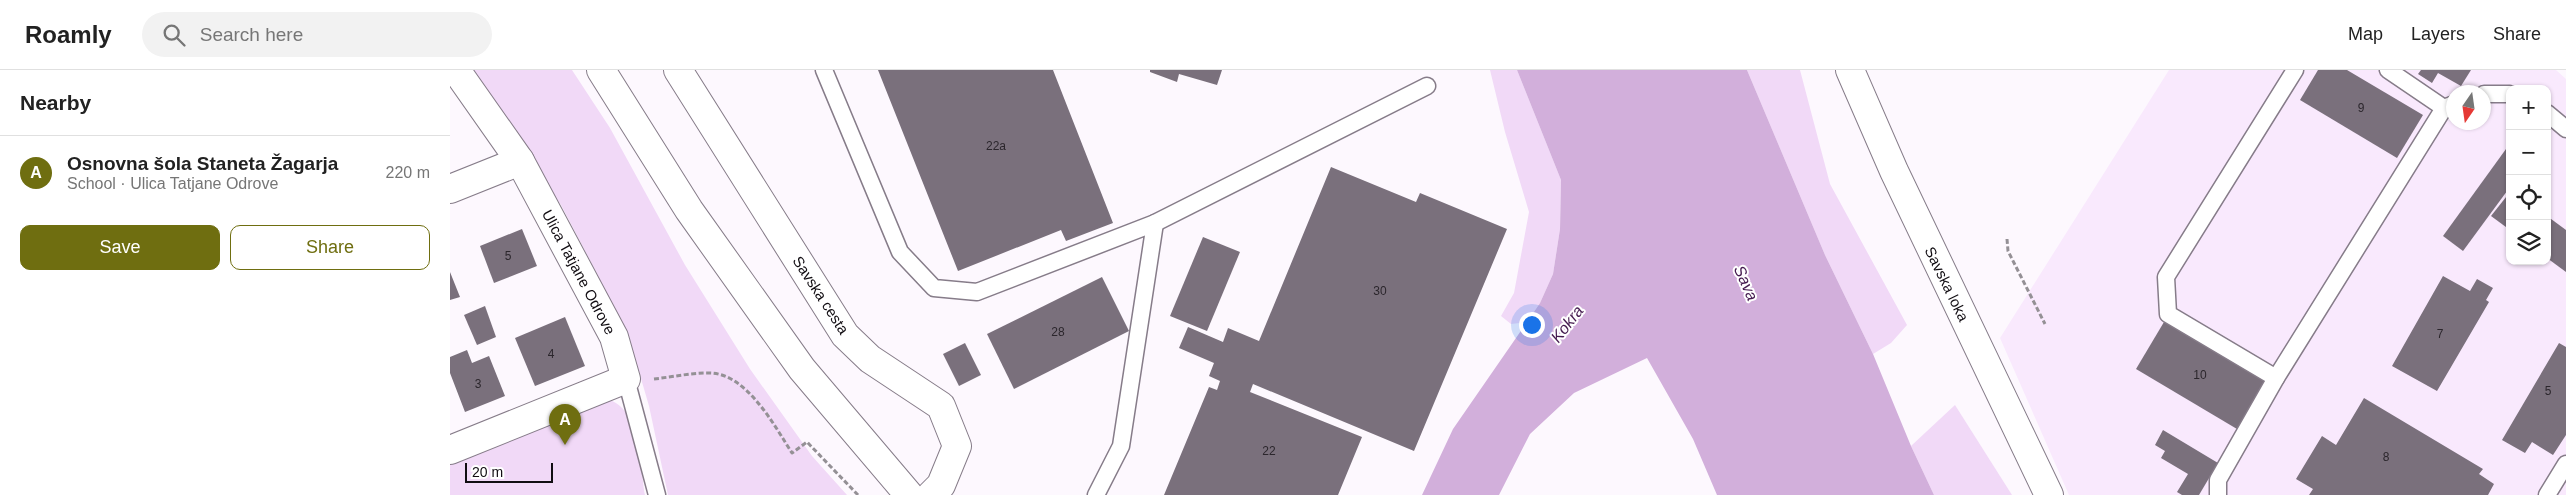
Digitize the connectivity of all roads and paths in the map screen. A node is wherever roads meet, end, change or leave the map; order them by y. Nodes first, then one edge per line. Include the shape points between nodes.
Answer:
1 (456, 70) edge
2 (601, 70) edge
3 (678, 70) edge
4 (824, 70) edge
5 (1850, 70) edge
6 (2295, 70) edge
7 (2388, 70) edge
8 (1427, 86) dead end
9 (2491, 94) edge
10 (2506, 94) edge
11 (2446, 104) edge
12 (2446, 111) edge
13 (2551, 116) edge
14 (2566, 129) edge
15 (520, 161) junction
16 (450, 189) edge
17 (1155, 223) junction
18 (2007, 239) dead end
19 (2045, 324) dead end
20 (2276, 378) junction
21 (626, 379) junction
22 (450, 450) edge
23 (2566, 464) edge
24 (657, 495) edge
25 (858, 495) edge
26 (909, 495) edge
27 (931, 495) edge
28 (1096, 495) edge
29 (2049, 495) edge
30 (2218, 495) edge
31 (2547, 495) edge

1 - 15 street, Ulica Tatjane Odrove
2 - 26 street via 689,210 802,369
3 - 27 street, Savska cesta via 845,335 870,359 941,406 958,446 941,484
4 - 17 lane via 900,252 934,288 978,292
5 - 29 street, Savska loka via 1898,180
6 - 20 lane via 2166,277 2168,314
7 - 11 lane
8 - 17 lane
9 - 10 lane
12 - 20 lane
13 - 14 lane
15 - 16 street
15 - 21 street, Ulica Tatjane Odrove via 614,337
17 - 28 lane via 1121,446
18 - 19 path via 2008,251
20 - 30 lane via 2218,480
21 - 22 street
21 - 24 lane
21 - 25 path via 642,381 710,373 727,376 759,402 792,453 807,442
23 - 31 lane

